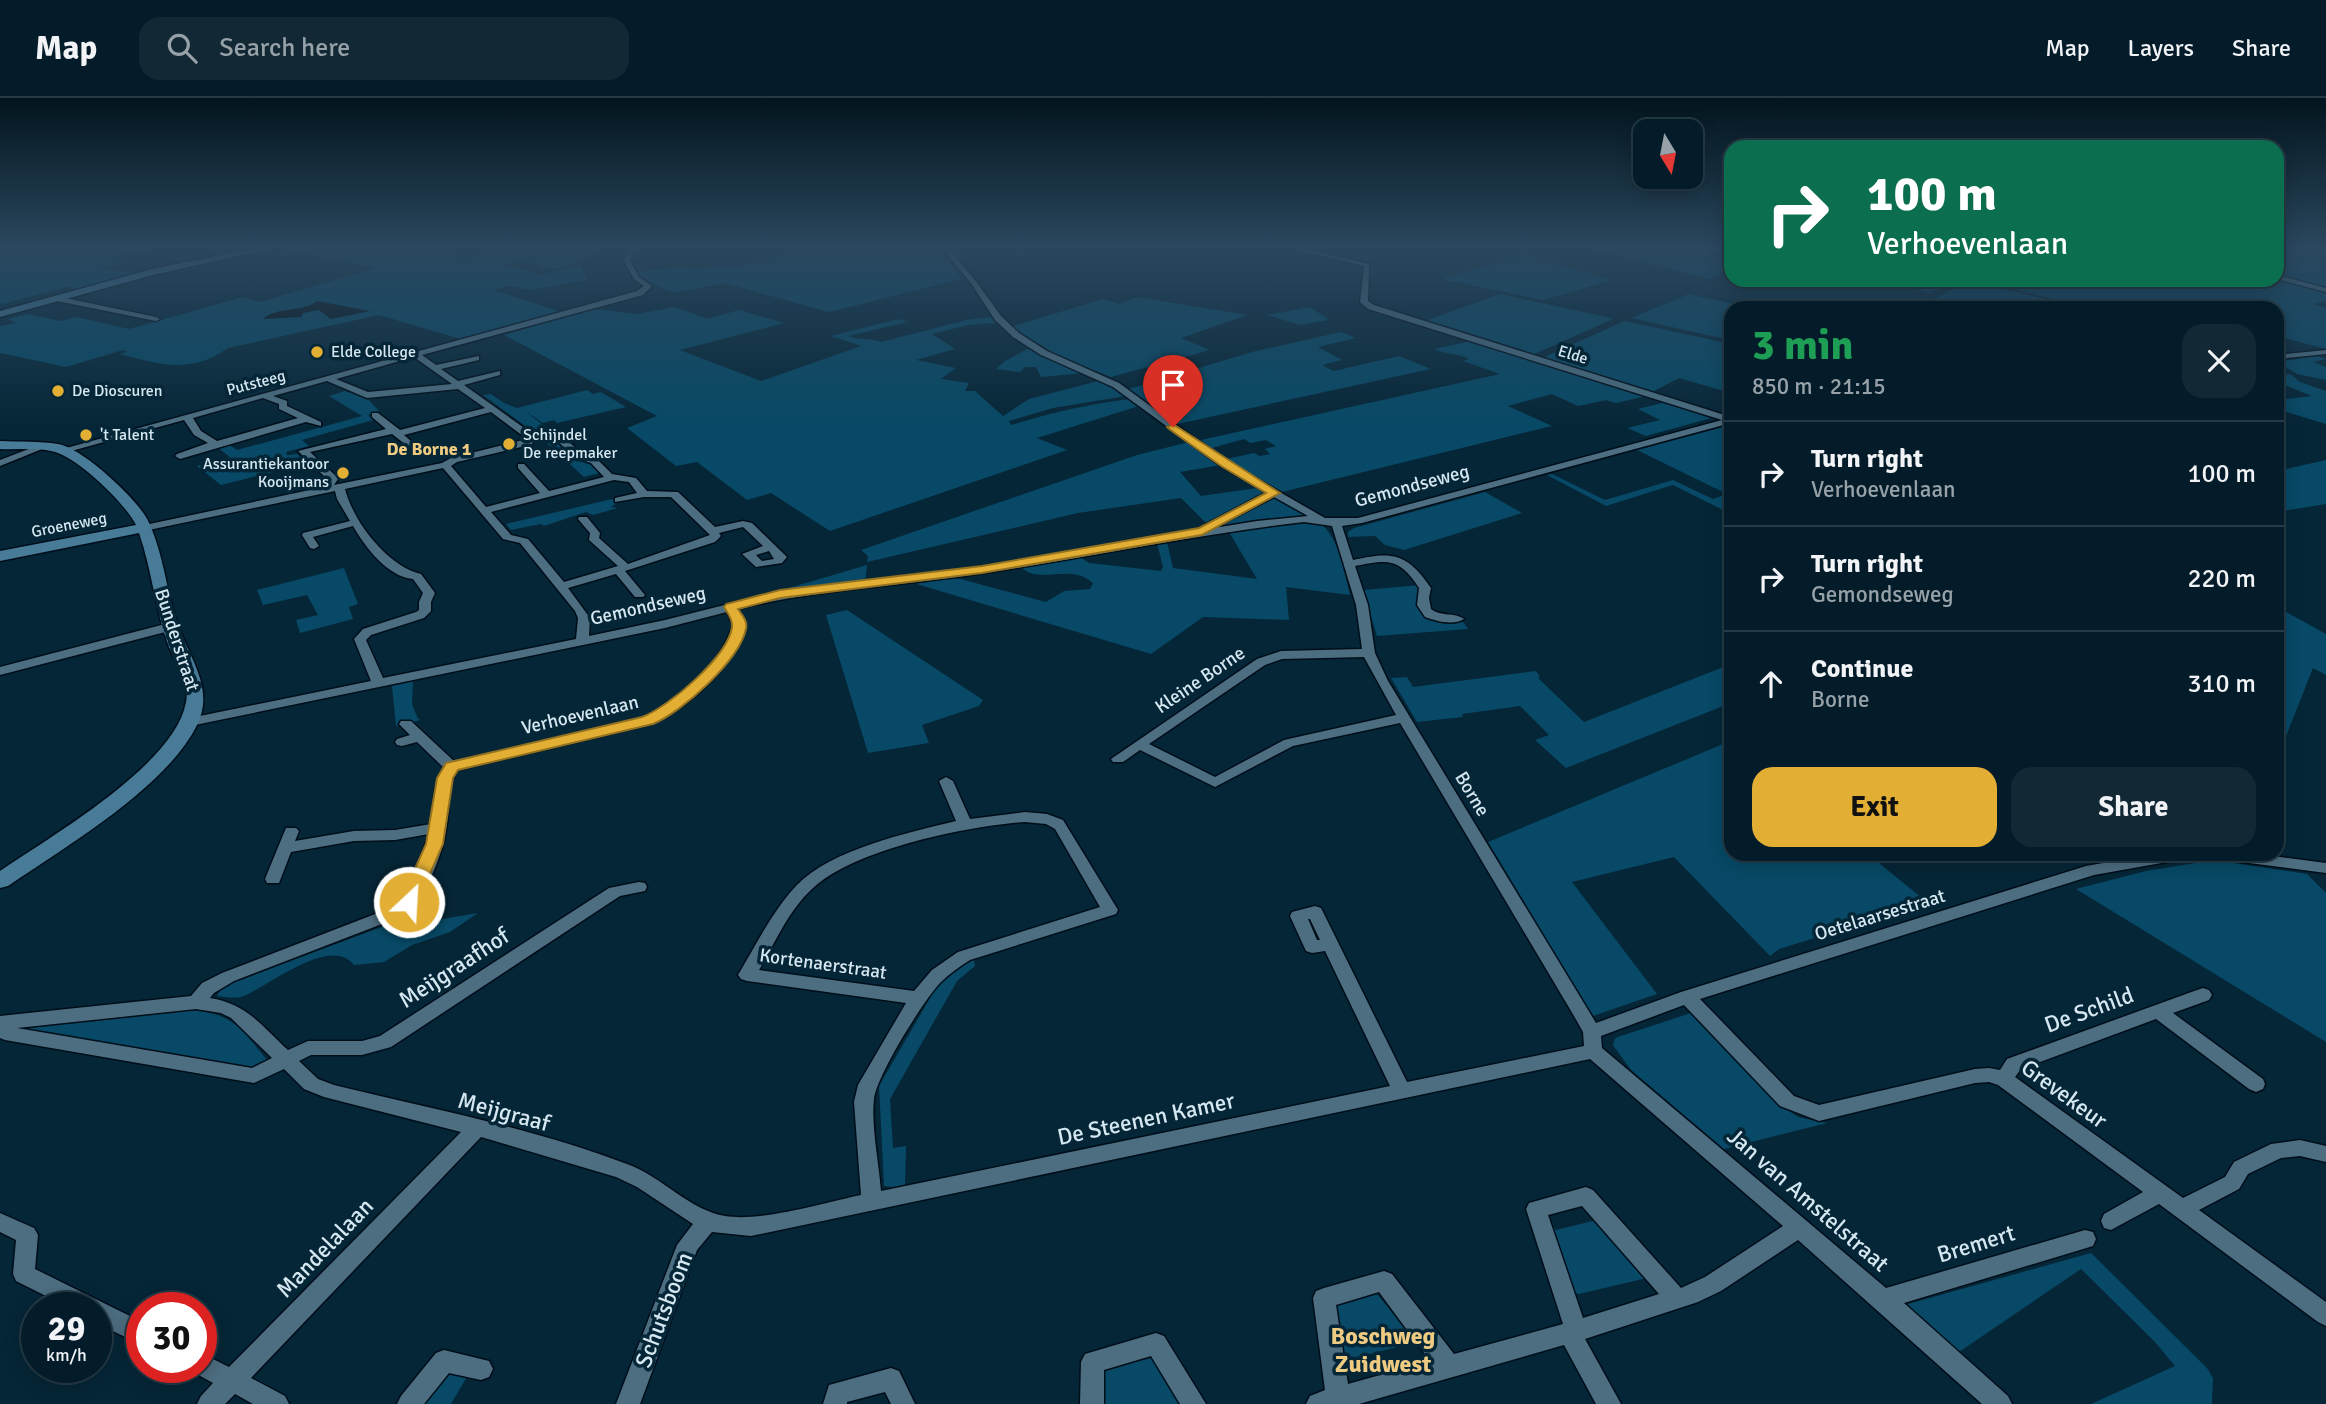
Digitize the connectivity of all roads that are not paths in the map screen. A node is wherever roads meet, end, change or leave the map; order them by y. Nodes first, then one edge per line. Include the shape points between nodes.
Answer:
1 (26, 307) edge
2 (95, 307) edge
3 (587, 307) edge
4 (991, 307) edge
5 (1371, 307) edge
6 (0, 314) edge
7 (156, 319) dead end
8 (2326, 352) edge
9 (415, 354) junction
10 (2284, 356) edge
11 (476, 358) dead end
12 (434, 368) junction
13 (497, 373) dead end
14 (327, 378) junction
15 (458, 385) junction
16 (263, 396) junction
17 (493, 409) junction
18 (375, 415) dead end
19 (185, 417) junction
20 (309, 418) junction
21 (1724, 418) edge
22 (1724, 422) edge
23 (318, 424) dead end
24 (397, 431) junction
25 (531, 437) junction
26 (216, 444) junction
27 (0, 445) edge
28 (42, 447) junction
29 (415, 449) dead end
30 (64, 450) junction
31 (180, 456) dead end
32 (450, 461) junction
33 (0, 463) edge
34 (521, 466) dead end
35 (614, 477) junction
36 (334, 488) junction
37 (1274, 493) junction
38 (547, 494) junction
39 (644, 494) junction
40 (619, 500) dead end
41 (486, 510) junction
42 (583, 519) dead end
43 (1321, 519) junction
44 (356, 522) junction
45 (1336, 523) junction
46 (144, 528) junction
47 (713, 531) junction
48 (1202, 531) junction
49 (314, 546) dead end
50 (770, 547) dead end
51 (0, 556) edge
52 (1348, 564) junction
53 (622, 569) junction
54 (560, 587) junction
55 (639, 595) dead end
56 (730, 607) junction
57 (1458, 619) dead end
58 (169, 627) junction
59 (582, 641) junction
60 (1369, 653) junction
61 (0, 671) edge
62 (378, 683) junction
63 (1403, 718) junction
64 (190, 722) junction
65 (406, 724) dead end
66 (419, 737) junction
67 (402, 742) dead end
68 (1139, 744) junction
69 (1118, 759) dead end
70 (452, 767) junction
71 (946, 781) dead end
72 (965, 824) junction
73 (438, 828) junction
74 (291, 831) dead end
75 (285, 848) junction
76 (2144, 861) edge
77 (2272, 861) edge
78 (2326, 868) edge
79 (273, 879) dead end
80 (0, 881) edge
81 (639, 887) dead end
82 (1330, 944) dead end
83 (2203, 995) dead end
84 (1687, 997) junction
85 (918, 998) junction
86 (196, 1002) junction
87 (2158, 1011) junction
88 (3, 1023) edge
89 (1593, 1042) junction
90 (285, 1058) junction
91 (2004, 1079) junction
92 (2256, 1084) dead end
93 (1402, 1091) junction
94 (477, 1129) junction
95 (2326, 1154) edge
96 (2158, 1194) junction
97 (872, 1202) junction
98 (2181, 1209) junction
99 (708, 1221) junction
100 (2111, 1221) dead end
101 (0, 1222) edge
102 (1798, 1228) junction
103 (2085, 1239) dead end
104 (60, 1292) edge
105 (1677, 1298) junction
106 (1883, 1299) junction
107 (2326, 1315) edge
108 (1572, 1331) junction
109 (1449, 1367) junction
110 (481, 1369) dead end
111 (217, 1372) edge
112 (233, 1380) junction
113 (1328, 1401) edge
114 (209, 1404) edge
115 (277, 1404) edge
116 (409, 1404) edge
117 (628, 1404) edge
118 (835, 1404) edge
119 (904, 1404) edge
120 (1092, 1404) edge
121 (1194, 1404) edge
122 (1609, 1404) edge
123 (2000, 1404) edge

1 - 6 street
2 - 7 street
3 - 9 street, Putsteeg
4 - 37 street via 1004,326 1044,352 1116,385 1224,464
5 - 21 street, Elde
8 - 10 street
9 - 12 street
9 - 14 street, Putsteeg
11 - 12 street
12 - 15 street
13 - 15 street
14 - 15 street via 367,395
14 - 16 street, Putsteeg
15 - 17 street
16 - 19 street, Putsteeg
16 - 20 street
17 - 24 street
17 - 25 street
18 - 24 street
19 - 26 street via 197,433
19 - 30 street, Putsteeg
20 - 23 street
20 - 26 street
22 - 45 street, Gemondseweg via 1365,520
24 - 29 street
24 - 36 street via 303,452 333,479 328,482
25 - 32 street via 527,443
25 - 35 street via 553,433
26 - 31 street
27 - 28 street, Bunderstraat
28 - 30 street, Bunderstraat
28 - 33 street
30 - 46 street, Bunderstraat via 137,513
32 - 36 street
32 - 41 street
34 - 38 street
35 - 38 street
35 - 39 street via 632,480
36 - 44 street
36 - 46 street
37 - 43 street
37 - 48 street
38 - 41 street
39 - 40 street
39 - 47 street via 674,494
41 - 54 street via 507,537 524,541
42 - 53 street via 595,533 593,538 611,551
43 - 45 street, Gemondseweg
43 - 48 street, Gemondseweg
44 - 49 street via 307,535
44 - 62 street via 381,557 407,575 417,576 429,593 420,615 367,632 360,639
45 - 52 street, Borne
46 - 51 street, Groeneweg
46 - 58 street, Bunderstraat
47 - 50 street via 748,525
47 - 53 street via 716,536 711,540
48 - 56 street, Gemondseweg via 982,570 780,594
52 - 57 street via 1385,556 1405,562 1425,589 1423,608 1438,618
52 - 60 street, Borne via 1362,605
53 - 54 street
53 - 55 street
54 - 59 street via 584,618
56 - 59 street, Gemondseweg
56 - 70 street, Verhoevenlaan via 739,629 726,656 665,714
58 - 61 street
58 - 64 street, Bunderstraat via 197,699
59 - 62 street, Gemondseweg
60 - 63 street, Borne
60 - 68 street, Kleine Borne via 1281,655 1261,662
62 - 64 street, Gemondseweg
63 - 68 street via 1289,743 1214,783
63 - 89 street, Borne
64 - 80 street via 156,766 122,795
65 - 66 street
66 - 67 street
66 - 70 street
68 - 69 street, Kleine Borne
70 - 73 street via 445,778
71 - 72 street
72 - 85 street, Kortenaerstraat via 1028,816 1050,819 1061,826 1110,910 964,956 940,971
72 - 85 street, Kortenaerstraat via 862,852 811,880 747,975
73 - 75 street
73 - 86 street via 429,859 402,910 228,977 208,988
74 - 75 street
75 - 79 street
76 - 84 street, Oetelaarsestraat via 2092,870
77 - 78 street
81 - 90 street, Meijgraafhof via 615,892 385,1042 362,1048 308,1048
82 - 93 street
83 - 87 street, De Schild
84 - 89 street, Oetelaarsestraat
84 - 91 street, Grevekeur via 1777,1092 1801,1108 1819,1113 1975,1076
85 - 97 street, Kortenaerstraat via 867,1085 864,1102
86 - 88 street, Meijgraaf
86 - 90 street, Meijgraaf via 237,1013
87 - 91 street, De Schild via 2014,1064
87 - 92 street, De Schild
88 - 90 street, Meijgraaf via 5,1033 245,1075 261,1073
89 - 93 street, De Steenen Kamer
89 - 102 street, Jan van Amstelstraat
90 - 94 street, Meijgraaf via 311,1084 331,1092
91 - 96 street, Grevekeur
93 - 97 street, De Steenen Kamer
94 - 99 street, Meijgraaf via 624,1171
94 - 112 street, Mandelalaan
95 - 98 street via 2300,1148 2278,1150 2241,1168 2232,1183
96 - 98 street, Grevekeur
96 - 100 street
97 - 99 street, De Steenen Kamer via 751,1227
98 - 107 street, Grevekeur
99 - 117 street, Schutsboom via 688,1245
101 - 104 street via 27,1235 24,1274
102 - 105 street via 1713,1284
102 - 106 street, Jan van Amstelstraat
103 - 106 street, Bremert
105 - 108 street
105 - 108 street via 1586,1196 1535,1209
106 - 123 street, Jan van Amstelstraat
108 - 109 street
108 - 122 street
109 - 113 street
109 - 113 street via 1384,1281 1324,1298
110 - 116 street via 444,1361
111 - 112 street
112 - 114 street, Mandelalaan
112 - 115 street
118 - 119 street via 837,1393 891,1379
120 - 121 street via 1093,1362 1156,1344

